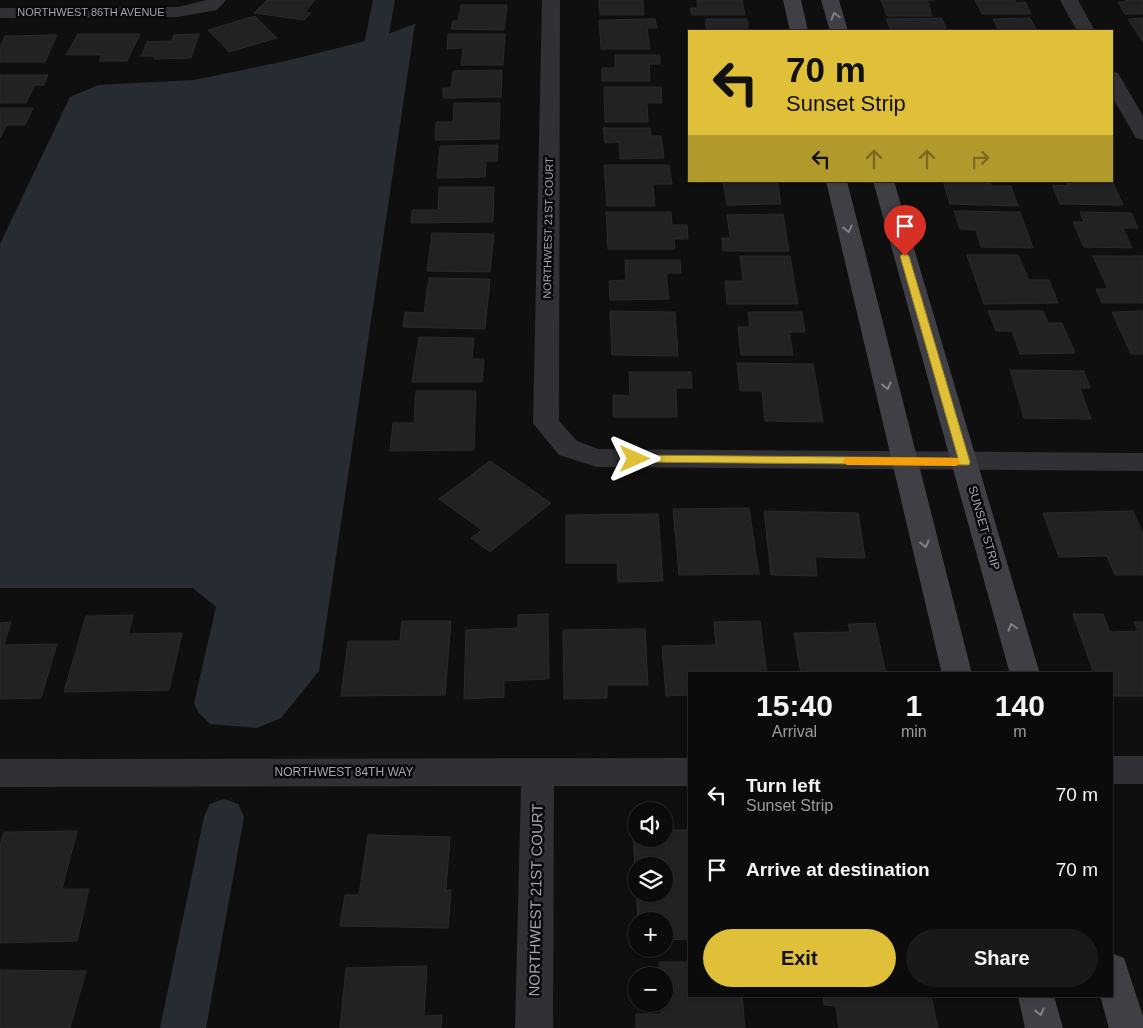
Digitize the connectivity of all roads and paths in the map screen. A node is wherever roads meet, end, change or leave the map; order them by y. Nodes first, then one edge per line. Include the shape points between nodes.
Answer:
1 (551, 0) edge
2 (792, 0) edge
3 (830, 0) edge
4 (1069, 0) edge
5 (214, 3) edge
6 (0, 13) edge
7 (800, 30) edge
8 (839, 30) edge
9 (1085, 30) edge
10 (1113, 81) edge
11 (1143, 134) edge
12 (836, 182) edge
13 (883, 182) edge
14 (905, 461) junction
15 (965, 462) junction
16 (1143, 462) edge
17 (956, 672) edge
18 (1024, 672) edge
19 (1113, 770) edge
20 (1143, 770) edge
21 (538, 772) junction
22 (688, 772) edge
23 (0, 773) edge
24 (1113, 979) edge
25 (1036, 997) edge
26 (534, 1028) edge
27 (1044, 1028) edge
28 (1128, 1028) edge

1 - 14 street, NORTHWEST 21ST COURT via 546,423 568,448 596,458
2 - 7 street
8 -> 3 street
4 - 9 street
5 - 6 street, NORTHWEST 86TH AVENUE via 178,12
10 - 11 street
12 -> 14 street
13 - 15 street, SUNSET STRIP
14 - 15 street
14 -> 17 street
15 - 16 street
18 -> 15 street, SUNSET STRIP
19 - 20 street
21 - 22 street, NORTHWEST 84TH WAY
21 - 23 street, NORTHWEST 84TH WAY
21 - 26 street, NORTHWEST 21ST COURT
24 - 28 street
25 -> 27 street

